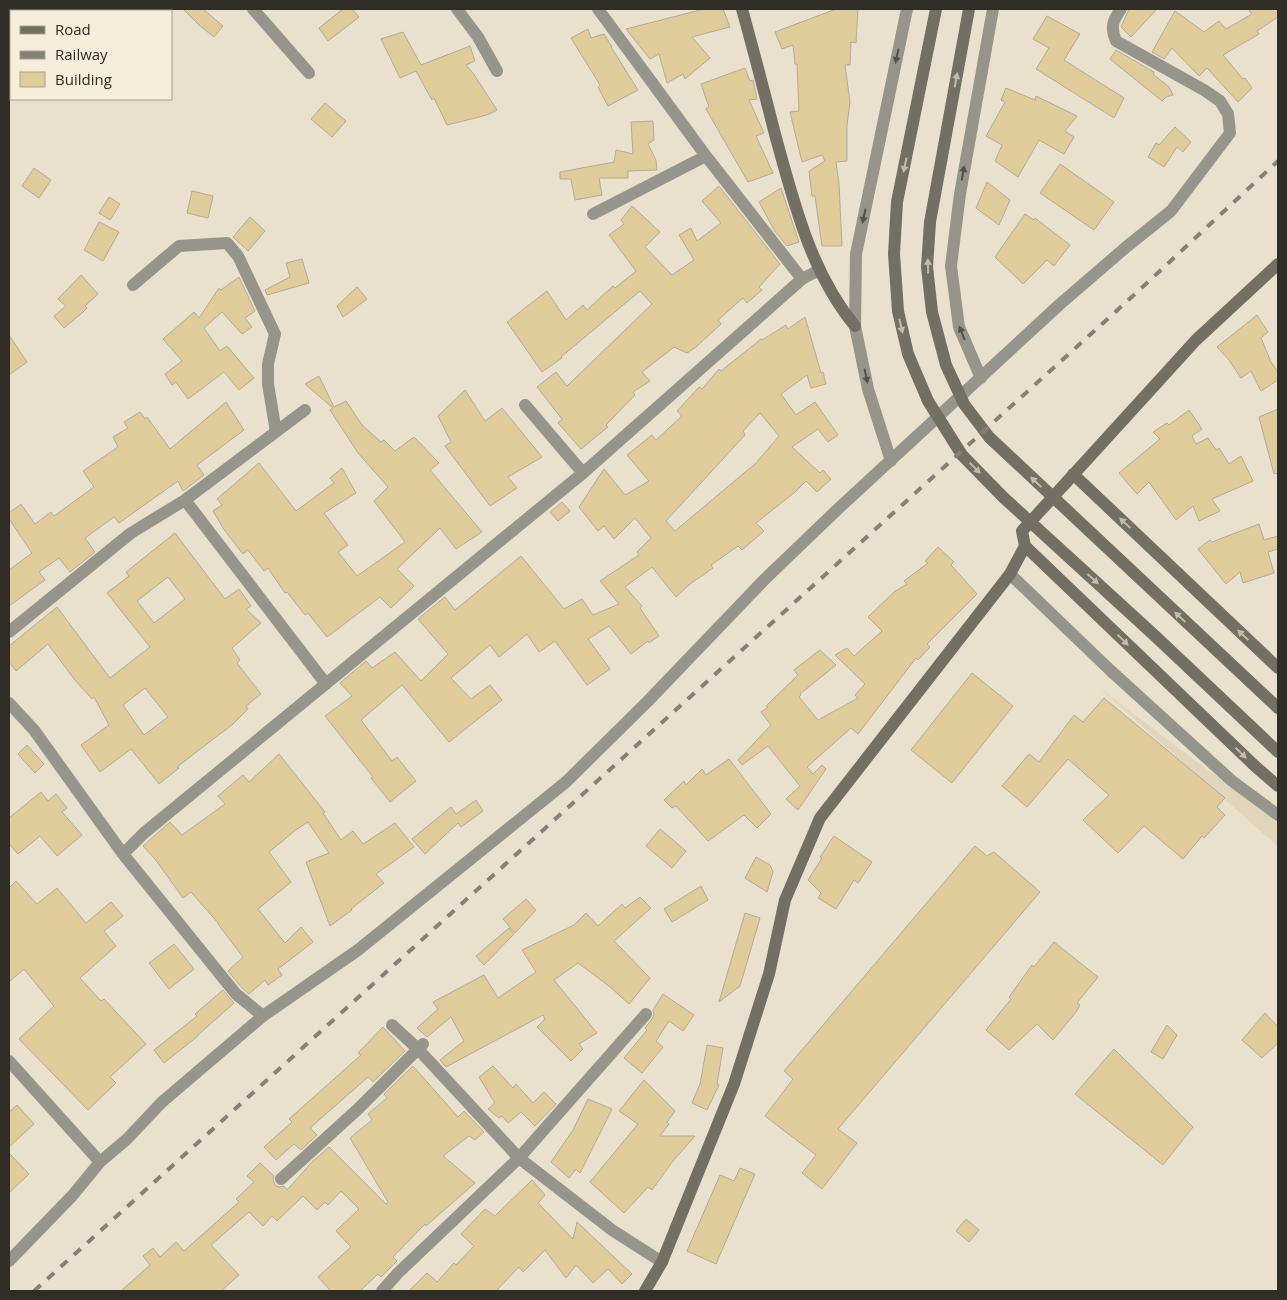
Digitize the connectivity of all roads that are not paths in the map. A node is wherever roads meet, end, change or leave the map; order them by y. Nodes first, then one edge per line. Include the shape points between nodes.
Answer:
1 (254, 9) edge
2 (457, 9) edge
3 (598, 9) edge
4 (742, 9) edge
5 (907, 9) edge
6 (936, 9) edge
7 (969, 9) edge
8 (993, 9) edge
9 (1120, 9) edge
10 (497, 71) dead end
11 (309, 73) dead end
12 (706, 156) junction
13 (593, 214) dead end
14 (1278, 264) edge
15 (819, 270) junction
16 (802, 279) junction
17 (133, 285) dead end
18 (855, 326) junction
19 (980, 378) junction
20 (525, 406) dead end
21 (305, 410) dead end
22 (276, 432) junction
23 (890, 460) junction
24 (583, 473) junction
25 (1073, 474) junction
26 (185, 500) junction
27 (1025, 546) junction
28 (1010, 574) junction
29 (9, 632) edge
30 (1278, 668) edge
31 (326, 684) junction
32 (9, 703) edge
33 (1278, 708) edge
34 (1278, 752) edge
35 (1278, 786) edge
36 (1278, 815) edge
37 (123, 854) junction
38 (646, 1014) dead end
39 (263, 1016) junction
40 (392, 1025) dead end
41 (420, 1047) junction
42 (9, 1061) edge
43 (519, 1158) junction
44 (100, 1162) junction
45 (281, 1179) dead end
46 (9, 1261) edge
47 (662, 1262) junction
48 (382, 1291) edge
49 (645, 1291) edge

1 - 11 street
2 - 10 street
3 - 12 street
4 - 15 main road via 790,188
5 -> 18 street via 856,254
6 -> 34 main road via 897,202 894,254 900,320 908,354 928,401 962,455
33 -> 7 main road via 989,437 964,404 944,356 932,312 927,267 930,222
19 -> 8 street via 959,327 950,266
9 - 19 street via 1112,21 1116,41 1220,101 1228,114 1230,133 1172,211 1059,305
12 - 13 street
12 - 16 street
14 - 25 main road via 1196,340
15 - 16 street
15 - 18 main road
16 - 24 street
17 - 22 street via 179,246 226,243 238,256 275,334 268,364 268,384
18 -> 23 street via 868,388
19 - 23 street
20 - 24 street
21 - 22 street
22 - 26 street
23 - 39 street via 765,579 566,782 358,950
24 - 31 street
25 - 27 main road via 1022,531
30 -> 25 main road
26 - 29 street via 131,533
26 - 31 street
27 - 28 main road
27 -> 35 main road
28 - 36 street via 1225,775
28 - 47 main road via 820,818 785,900 769,974 734,1084
31 - 37 street via 144,833
32 - 37 street via 34,730
37 - 39 street via 236,994
38 - 43 street
39 - 44 street via 162,1102
40 - 41 street
41 - 43 street
41 - 45 street
42 - 44 street
43 - 47 street via 612,1230
43 - 48 street
44 - 46 street
47 - 49 main road

